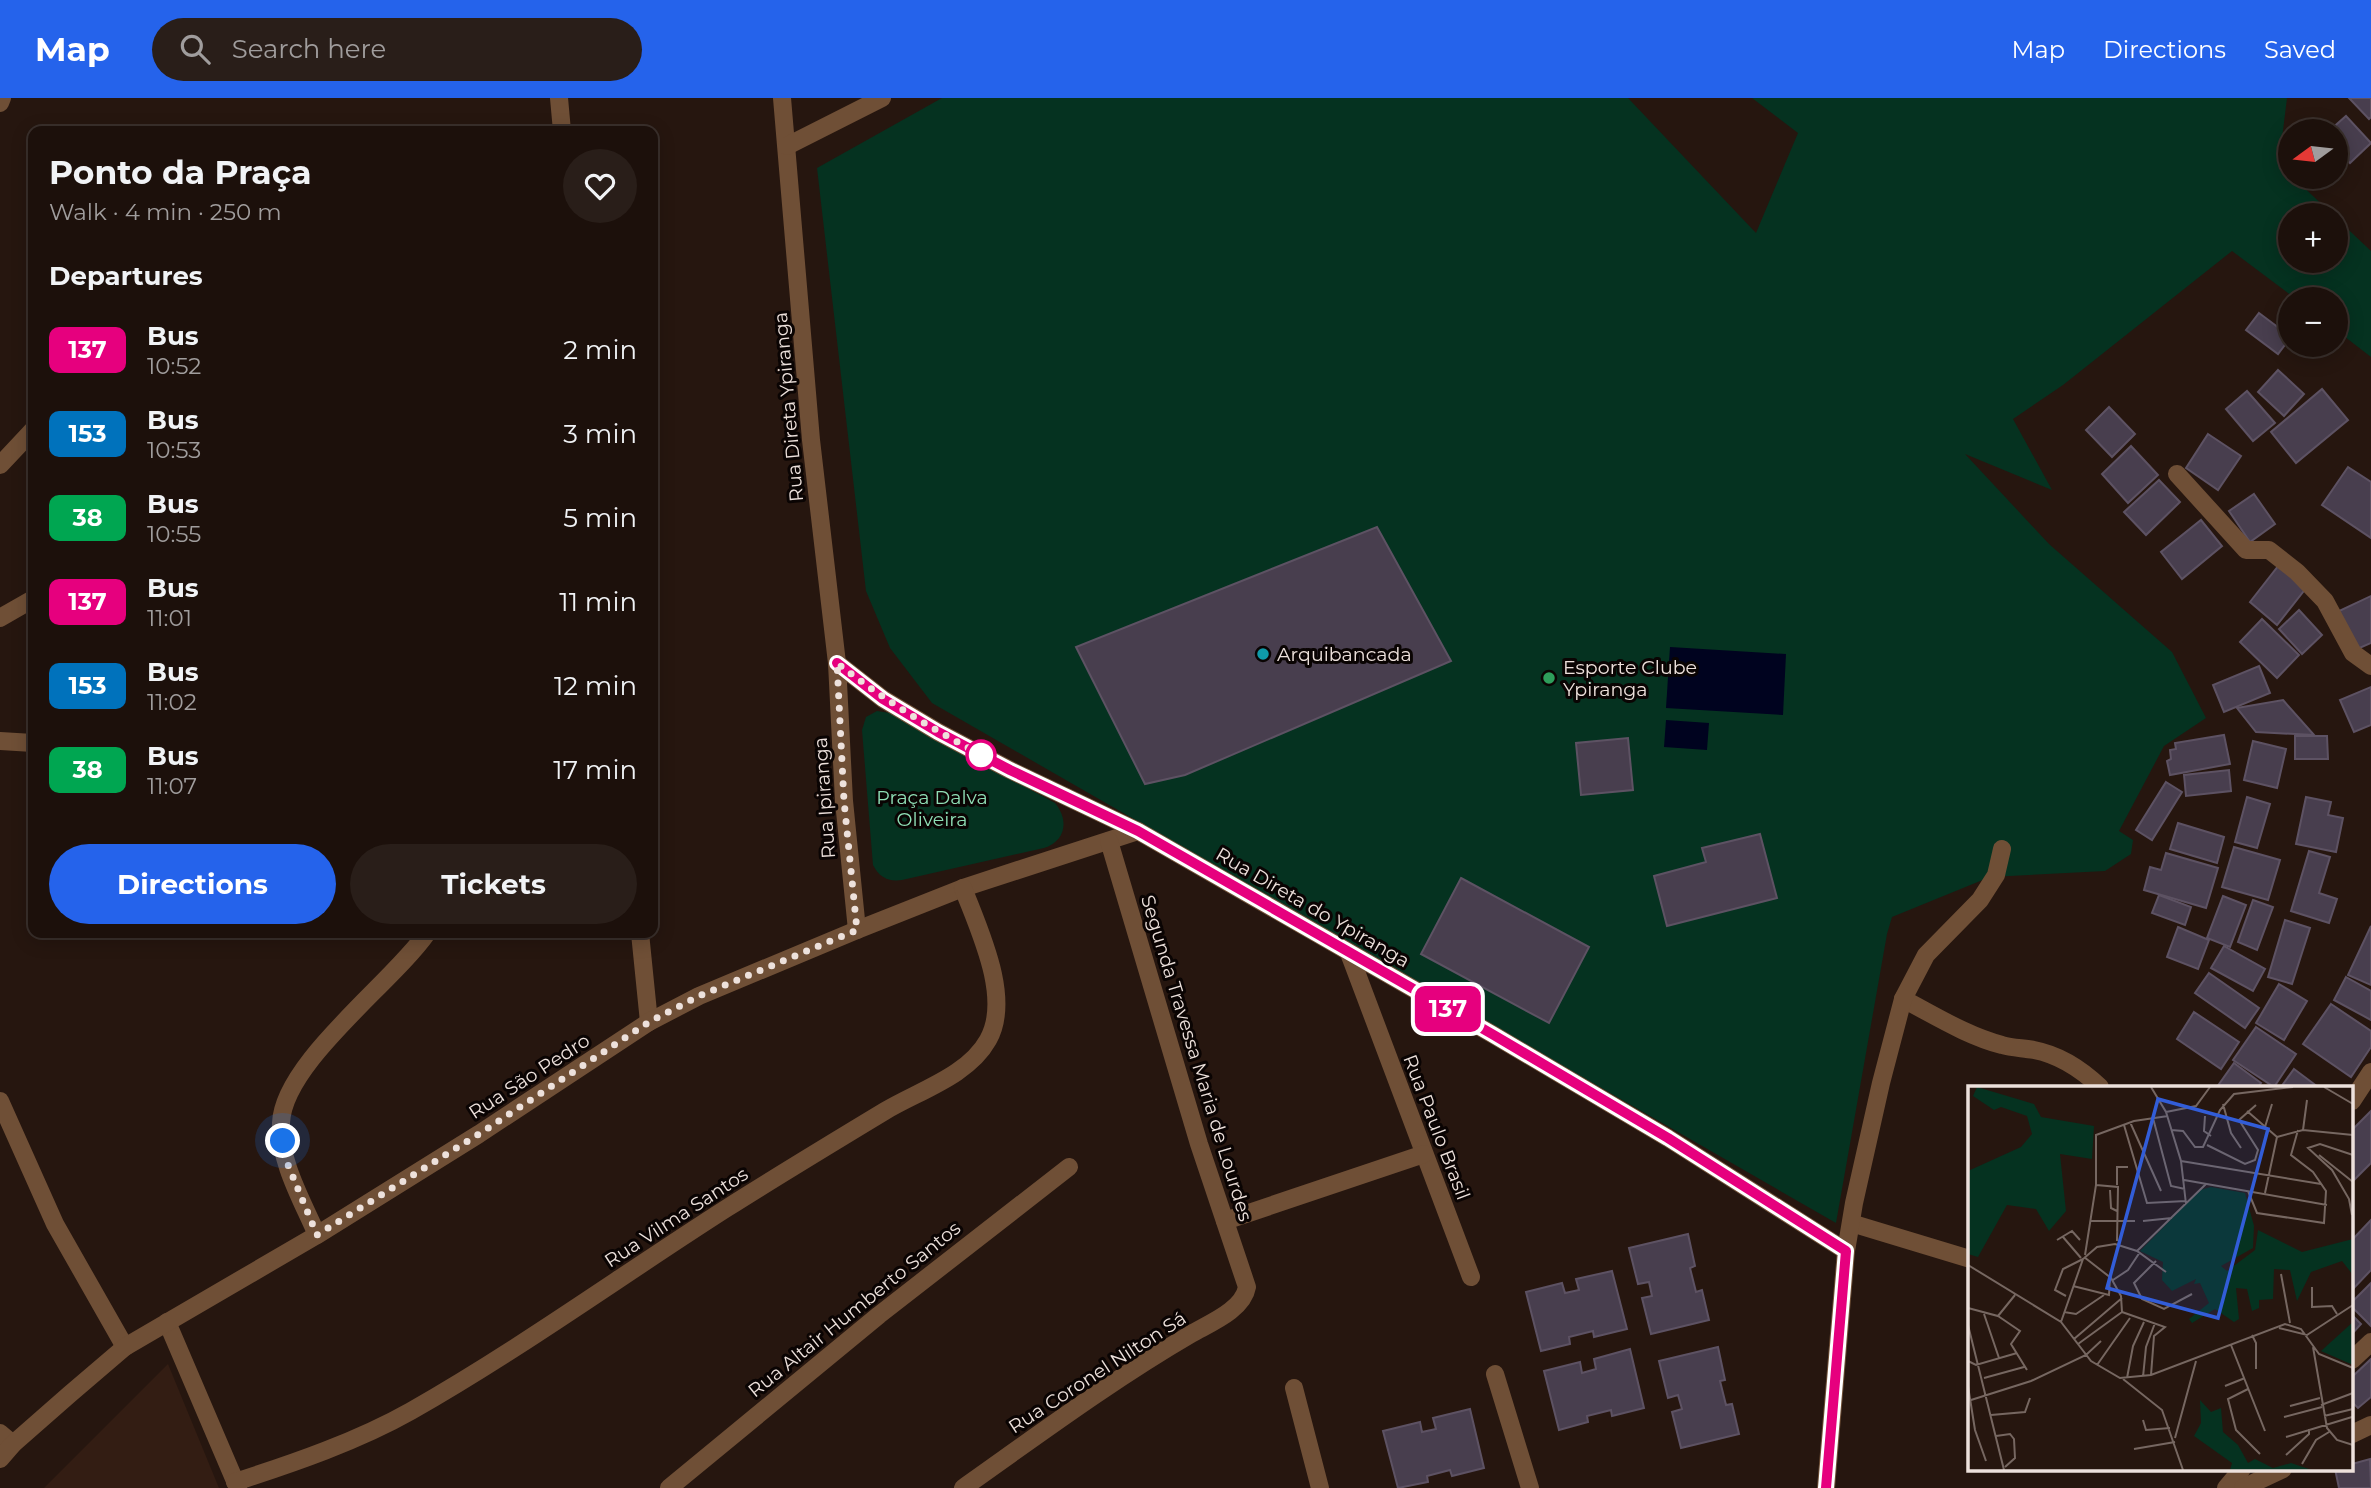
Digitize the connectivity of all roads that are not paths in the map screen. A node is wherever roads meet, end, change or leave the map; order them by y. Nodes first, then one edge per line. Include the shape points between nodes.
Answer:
1 (559, 98) edge
2 (782, 98) edge
3 (882, 98) edge
4 (562, 126) edge
5 (787, 146) junction
6 (28, 435) edge
7 (1, 464) edge
8 (2177, 474) dead end
9 (28, 602) edge
10 (0, 618) edge
11 (837, 663) junction
12 (2371, 666) edge
13 (0, 741) edge
14 (28, 743) edge
15 (1138, 831) junction
16 (1109, 841) junction
17 (2002, 849) dead end
18 (963, 888) junction
19 (857, 930) junction
20 (422, 938) edge
21 (640, 938) edge
22 (1349, 953) junction
23 (1903, 999) junction
24 (649, 1022) junction
25 (2371, 1072) edge
26 (2099, 1086) edge
27 (2354, 1098) edge
28 (0, 1101) edge
29 (1424, 1154) junction
30 (1069, 1167) dead end
31 (1225, 1221) junction
32 (1851, 1223) junction
33 (317, 1235) junction
34 (1846, 1251) junction
35 (1968, 1258) edge
36 (1471, 1277) dead end
37 (1247, 1287) joint
38 (167, 1322) junction
39 (2371, 1342) edge
40 (125, 1347) junction
41 (2354, 1358) edge
42 (1494, 1374) dead end
43 (1294, 1388) dead end
44 (2371, 1425) edge
45 (2354, 1433) edge
46 (6, 1439) edge
47 (0, 1459) edge
48 (2241, 1470) edge
49 (2281, 1470) edge
50 (237, 1485) edge
51 (668, 1488) edge
52 (962, 1488) edge
53 (1320, 1488) edge
54 (1530, 1488) edge
55 (1826, 1488) edge
56 (2226, 1488) edge
57 (2243, 1488) edge

1 - 4 street
2 - 5 street
3 - 5 street
5 - 11 street, Rua Direta Ypiranga via 813,453
6 - 7 street
8 - 12 street via 2246,550 2269,550 2297,572 2325,601 2353,653
9 - 10 street
11 - 15 street, Rua Direta do Ypiranga via 883,699 938,732
11 - 19 street, Rua Ipiranga
13 - 14 street
15 - 16 street, Rua São Pedro
15 - 22 street, Rua Direta do Ypiranga
16 - 18 street, Rua São Pedro
16 - 31 street, Segunda Travessa Maria de Lourdes
17 - 23 street via 1996,875 1980,900 1926,955
18 - 19 street, Rua São Pedro
18 - 50 street, Rua Vilma Santos via 988,954 997,995 988,1040 970,1062 727,1208 410,1412
19 - 24 street, Rua São Pedro via 699,996
20 - 33 street via 300,1073 286,1098 281,1123 286,1160
21 - 24 street
22 - 29 street, Rua Paulo Brasil
22 - 34 street, Rua Direta do Ypiranga via 1668,1138
23 - 26 street via 2001,1045 2064,1060
23 - 32 street
24 - 33 street, Rua São Pedro
25 - 27 street
28 - 40 street via 55,1224
29 - 31 street
29 - 36 street, Rua Paulo Brasil
30 - 51 street, Rua Altair Humberto Santos
31 - 37 street, Segunda Travessa Maria de Lourdes
32 - 34 street
32 - 35 street
33 - 38 street, Rua São Pedro
34 - 55 street
37 - 52 street, Rua Coronel Nilton Sá via 1245,1296 1219,1318 1146,1361
38 - 40 street, Rua São Pedro
38 - 50 street
39 - 41 street
40 - 46 street, Rua São Pedro
42 - 54 street
43 - 53 street
44 - 45 street
46 - 47 street, Rua São Pedro
48 - 56 street
49 - 57 street

